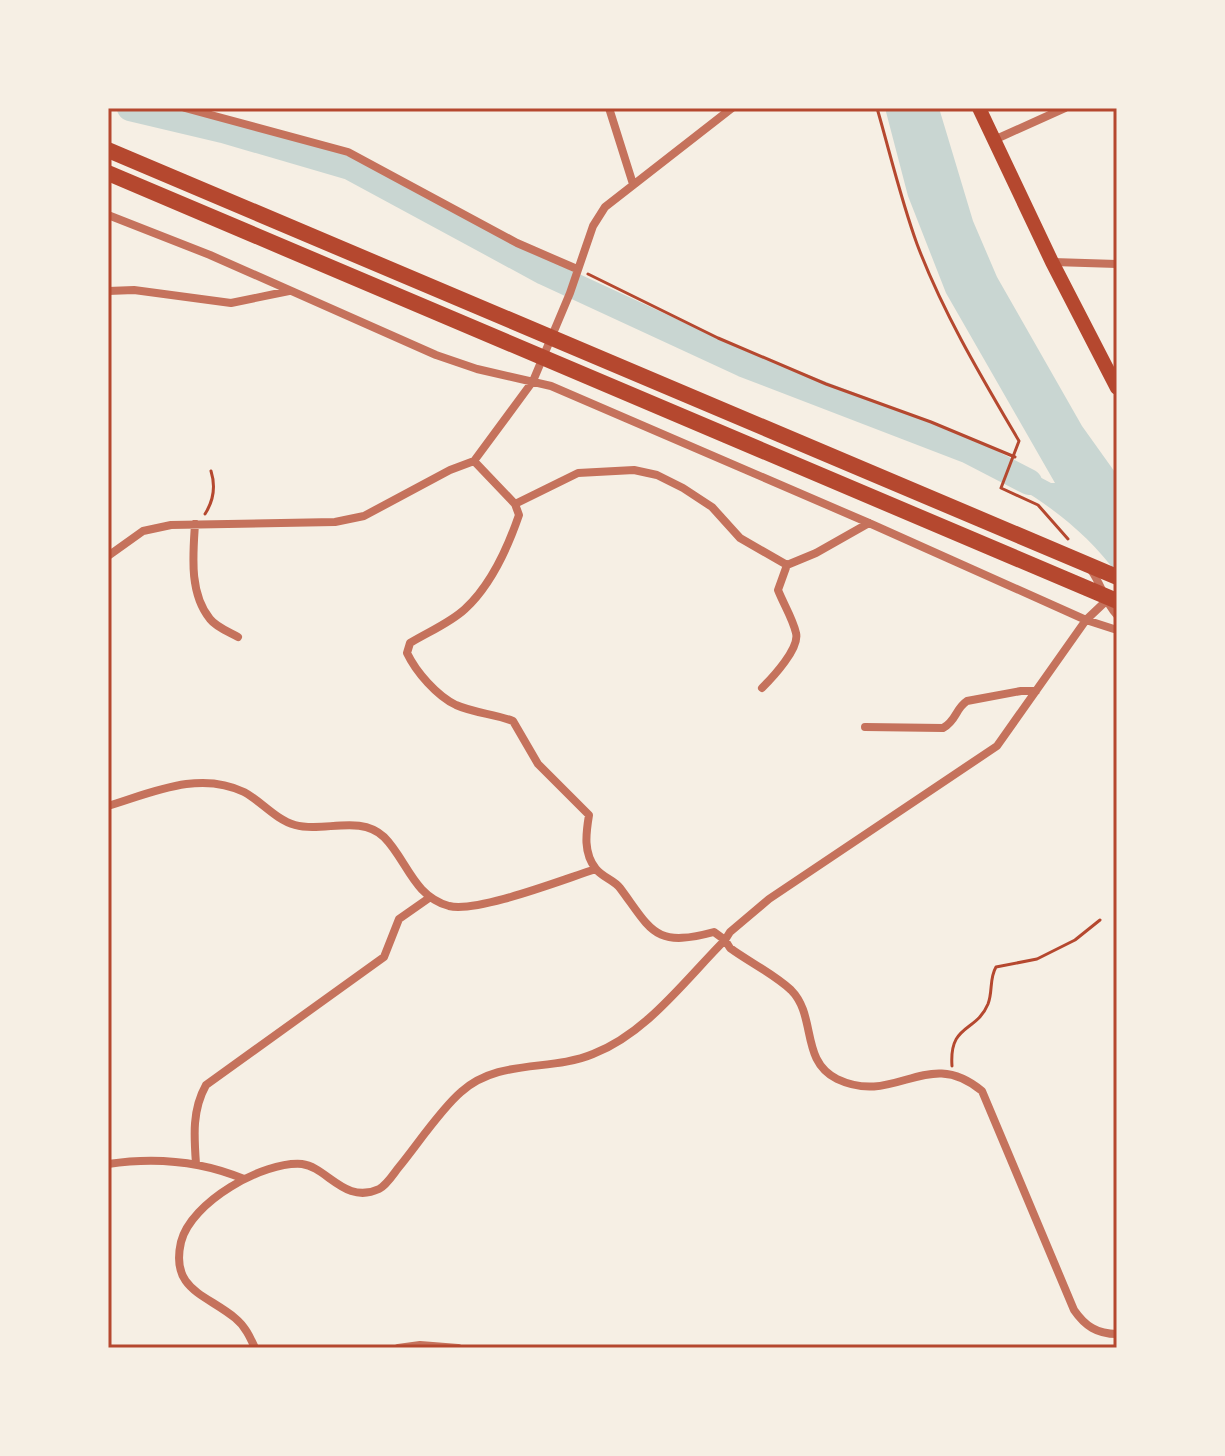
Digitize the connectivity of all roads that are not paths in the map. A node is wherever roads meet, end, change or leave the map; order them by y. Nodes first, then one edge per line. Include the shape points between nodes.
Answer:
1 (185, 108) edge
2 (609, 108) edge
3 (732, 108) edge
4 (979, 108) edge
5 (1065, 108) edge
6 (993, 141) junction
7 (108, 150) edge
8 (108, 173) edge
9 (633, 184) junction
10 (108, 215) edge
11 (1052, 262) junction
12 (1117, 264) edge
13 (576, 272) junction
14 (290, 290) junction
15 (108, 291) edge
16 (533, 381) junction
17 (1117, 388) edge
18 (474, 461) junction
19 (515, 504) junction
20 (869, 523) junction
21 (197, 524) junction
22 (1031, 540) junction
23 (1079, 553) road end
24 (108, 556) edge
25 (787, 565) junction
26 (1117, 568) edge
27 (1117, 577) edge
28 (1111, 602) edge
29 (1117, 615) edge
30 (1086, 620) junction
31 (1117, 630) edge
32 (238, 637) dead end
33 (762, 688) dead end
34 (1036, 691) junction
35 (865, 727) dead end
36 (108, 806) edge
37 (596, 869) junction
38 (429, 898) junction
39 (725, 940) junction
40 (108, 1164) edge
41 (196, 1164) junction
42 (244, 1179) junction
43 (1117, 1334) edge
44 (255, 1348) edge
45 (398, 1348) edge
46 (458, 1348) edge

1 - 13 street via 348,152
2 - 9 street
3 - 9 street
4 - 6 main road
5 - 6 street
6 - 11 main road
7 - 22 highway
8 - 28 highway
9 - 13 street via 605,207
10 - 14 street
11 - 12 street
11 - 17 main road
13 - 16 street
14 - 15 street via 231,303
14 - 16 street via 436,355
16 - 18 street
16 - 20 street
18 - 19 street
18 - 21 street via 364,516 335,522
19 - 25 street via 578,473 645,472 683,488 712,507 740,538
19 - 37 street via 519,515 513,532 485,585 464,610 410,643 407,653 455,705 513,721 538,764 589,815 586,839
20 - 25 street
20 - 30 street
21 - 24 street via 143,531
21 - 32 street via 194,575 203,606 211,621
22 - 26 highway
22 - 27 highway
23 - 28 street
25 - 33 street via 778,590 797,635
28 - 29 street
28 - 30 street
30 - 31 street
30 - 34 street
34 - 35 street via 967,701 954,722 943,728
34 - 39 street via 997,746 769,899
36 - 38 street via 182,783 208,782 242,791 296,826 360,825 383,836
37 - 38 street via 475,906 451,907
37 - 39 street via 617,884 646,925 661,934 685,940 714,932
38 - 41 street via 399,919 384,957 206,1085 197,1100
39 - 42 street via 615,1044 559,1063 513,1067 461,1092 381,1188 361,1194 304,1164 262,1170
39 - 43 street via 791,990 806,1017 812,1051 836,1078 877,1088 945,1072 966,1078 982,1091 1074,1310 1085,1326
40 - 41 street
41 - 42 street
42 - 44 street via 195,1214 181,1240 180,1269 187,1285 235,1318
45 - 46 street

